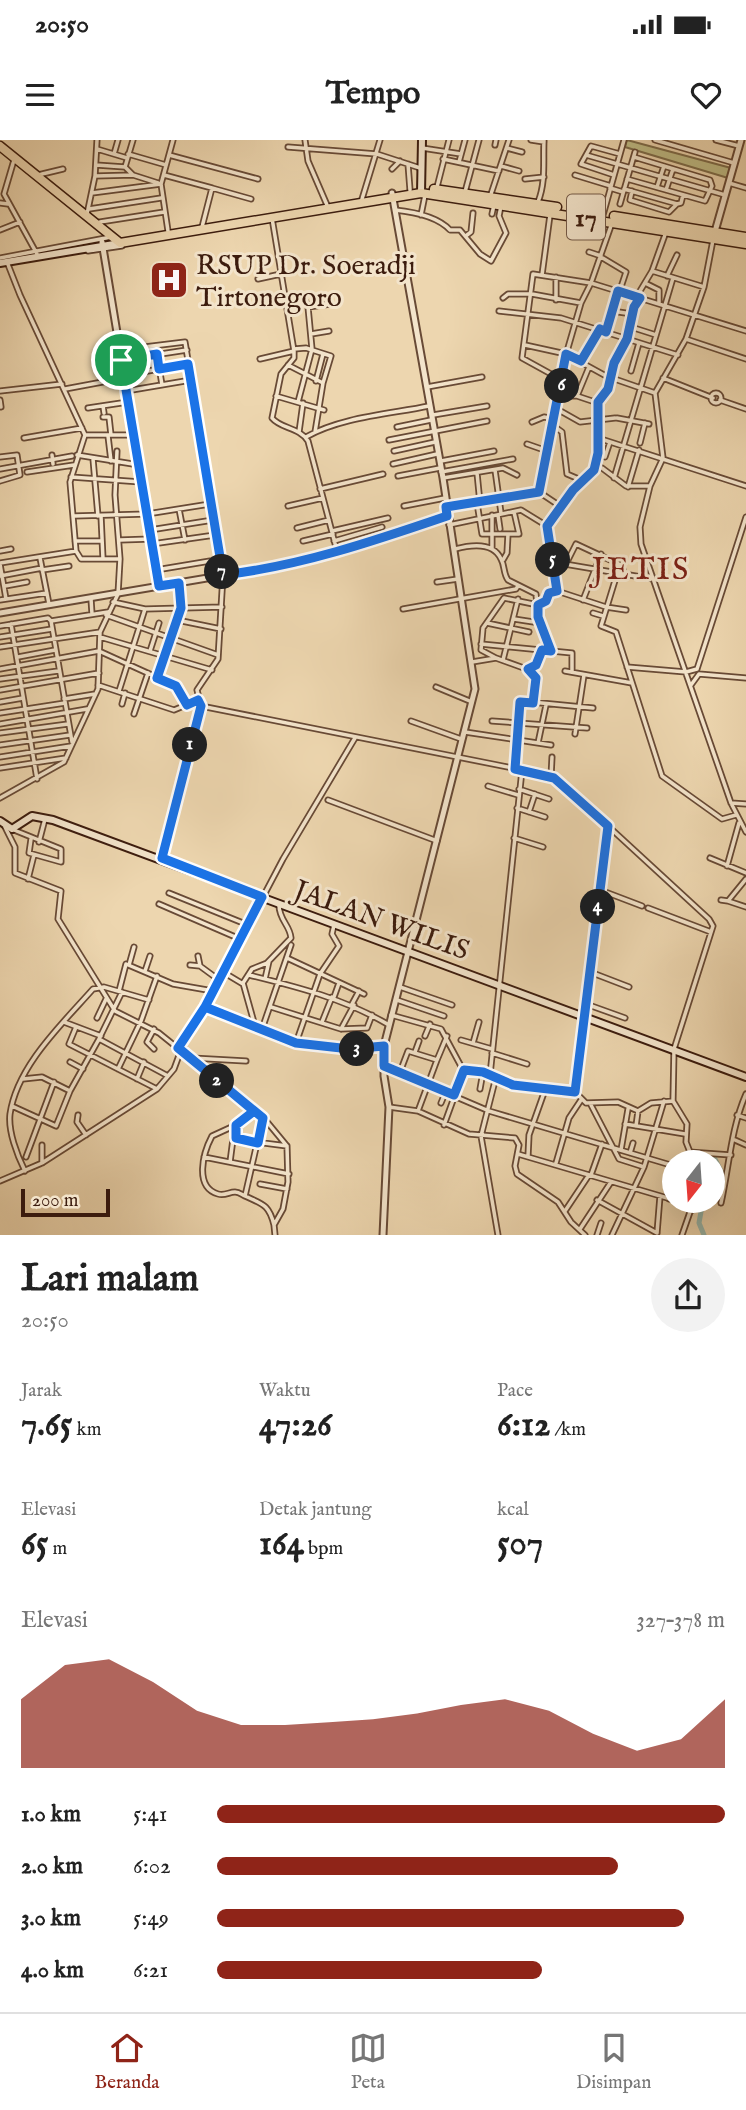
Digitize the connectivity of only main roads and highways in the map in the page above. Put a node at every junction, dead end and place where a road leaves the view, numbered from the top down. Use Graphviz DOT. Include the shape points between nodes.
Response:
graph roads {
  1 [pos="422,140"];
  2 [pos="0,146"];
  3 [pos="422,191"];
  4 [pos="393,195"];
  5 [pos="495,201"];
  6 [pos="76,206"];
  7 [pos="537,206"];
  8 [pos="563,210"];
  9 [pos="272,217"];
  10 [pos="102,226"];
  11 [pos="202,228"];
  12 [pos="714,235"];
  13 [pos="746,237"];
  14 [pos="118,239"];
  15 [pos="746,244"];
  16 [pos="2,261"];
  17 [pos="0,821"];
  18 [pos="746,1077"];
  1 -- 3 [label="main road"];
  2 -- 6 [label="highway"];
  3 -- 4 [label="highway, 17"];
  3 -- 4 [label="highway, 17"];
  3 -- 5 [label="highway, 17"];
  3 -- 5 [label="highway, 17" via="436,189"];
  4 -- 9 [label="highway, 17"];
  4 -- 9 [label="highway, 17"];
  5 -- 7 [label="highway, 17"];
  5 -- 7 [label="highway, 17"];
  6 -- 10 [label="highway"];
  6 -- 10 [label="highway"];
  7 -- 8 [label="highway, 17"];
  7 -- 8 [label="highway, 17"];
  8 -- 12 [label="highway, 17"];
  8 -- 12 [label="highway, 17" via="666,231"];
  9 -- 11 [label="highway, 17"];
  10 -- 14 [label="highway"];
  11 -- 14 [label="highway, 17"];
  11 -- 14 [label="highway, 17" via="143,240"];
  12 -- 13 [label="highway, 17"];
  12 -- 15 [label="highway, 17"];
  14 -- 16 [label="main road" via="103,246"];
  17 -- 18 [label="main road, JALAN WILIS" via="15,829 32,816 46,817"];
}
